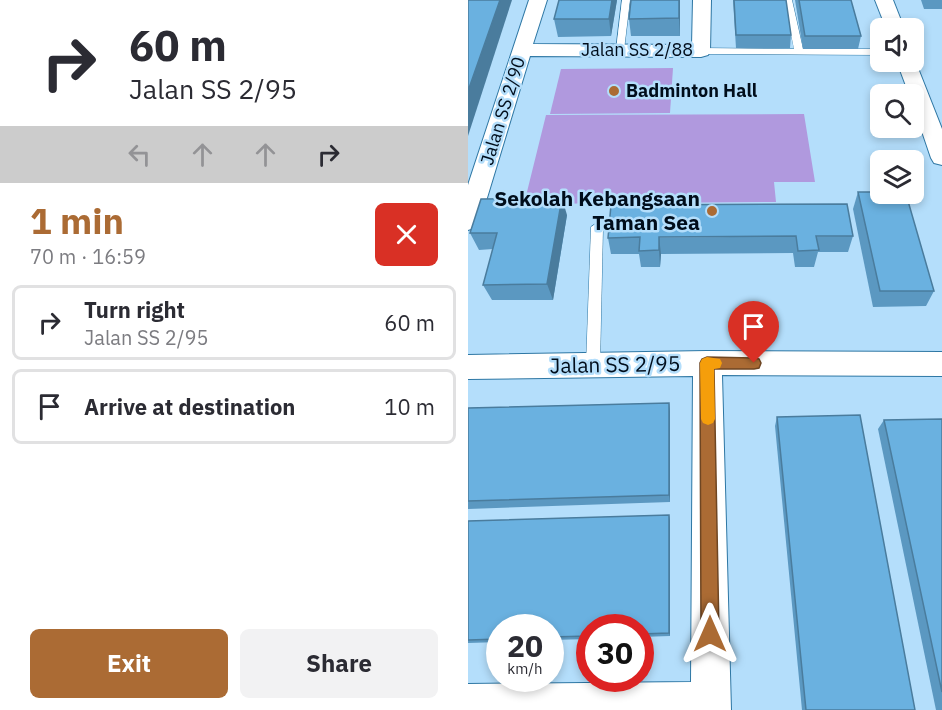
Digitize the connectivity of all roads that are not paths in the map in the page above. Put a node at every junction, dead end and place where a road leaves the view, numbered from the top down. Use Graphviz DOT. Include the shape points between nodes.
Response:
graph roads {
  1 [pos="538,0"];
  2 [pos="626,0"];
  3 [pos="702,0"];
  4 [pos="788,0"];
  5 [pos="884,0"];
  6 [pos="891,18"];
  7 [pos="522,50"];
  8 [pos="620,50"];
  9 [pos="702,51"];
  10 [pos="799,51"];
  11 [pos="870,52"];
  12 [pos="911,72"];
  13 [pos="942,158"];
  14 [pos="476,175"];
  15 [pos="468,221"];
  16 [pos="597,227"];
  17 [pos="707,363"];
  18 [pos="942,364"];
  19 [pos="593,365"];
  20 [pos="468,367"];
  21 [pos="468,704"];
  22 [pos="711,706"];
  1 -- 7 [label="street, Jalan SS 2/90"];
  2 -- 8 [label="lane"];
  3 -- 9 [label="street, Jalan SS 2/88"];
  4 -- 10 [label="lane"];
  5 -- 6 [label="street"];
  7 -- 8 [label="street, Jalan SS 2/88"];
  7 -- 14 [label="street, Jalan SS 2/90"];
  8 -- 9 [label="street, Jalan SS 2/88"];
  9 -- 10 [label="lane"];
  10 -- 11 [label="lane"];
  12 -- 13 [label="street"];
  14 -- 15 [label="street, Jalan SS 2/90"];
  16 -- 19 [label="lane"];
  17 -- 18 [label="street, Jalan SS 2/95"];
  17 -- 19 [label="street, Jalan SS 2/95"];
  17 -- 22 [label="street"];
  19 -- 20 [label="street, Jalan SS 2/95"];
  21 -- 22 [label="street"];
}
